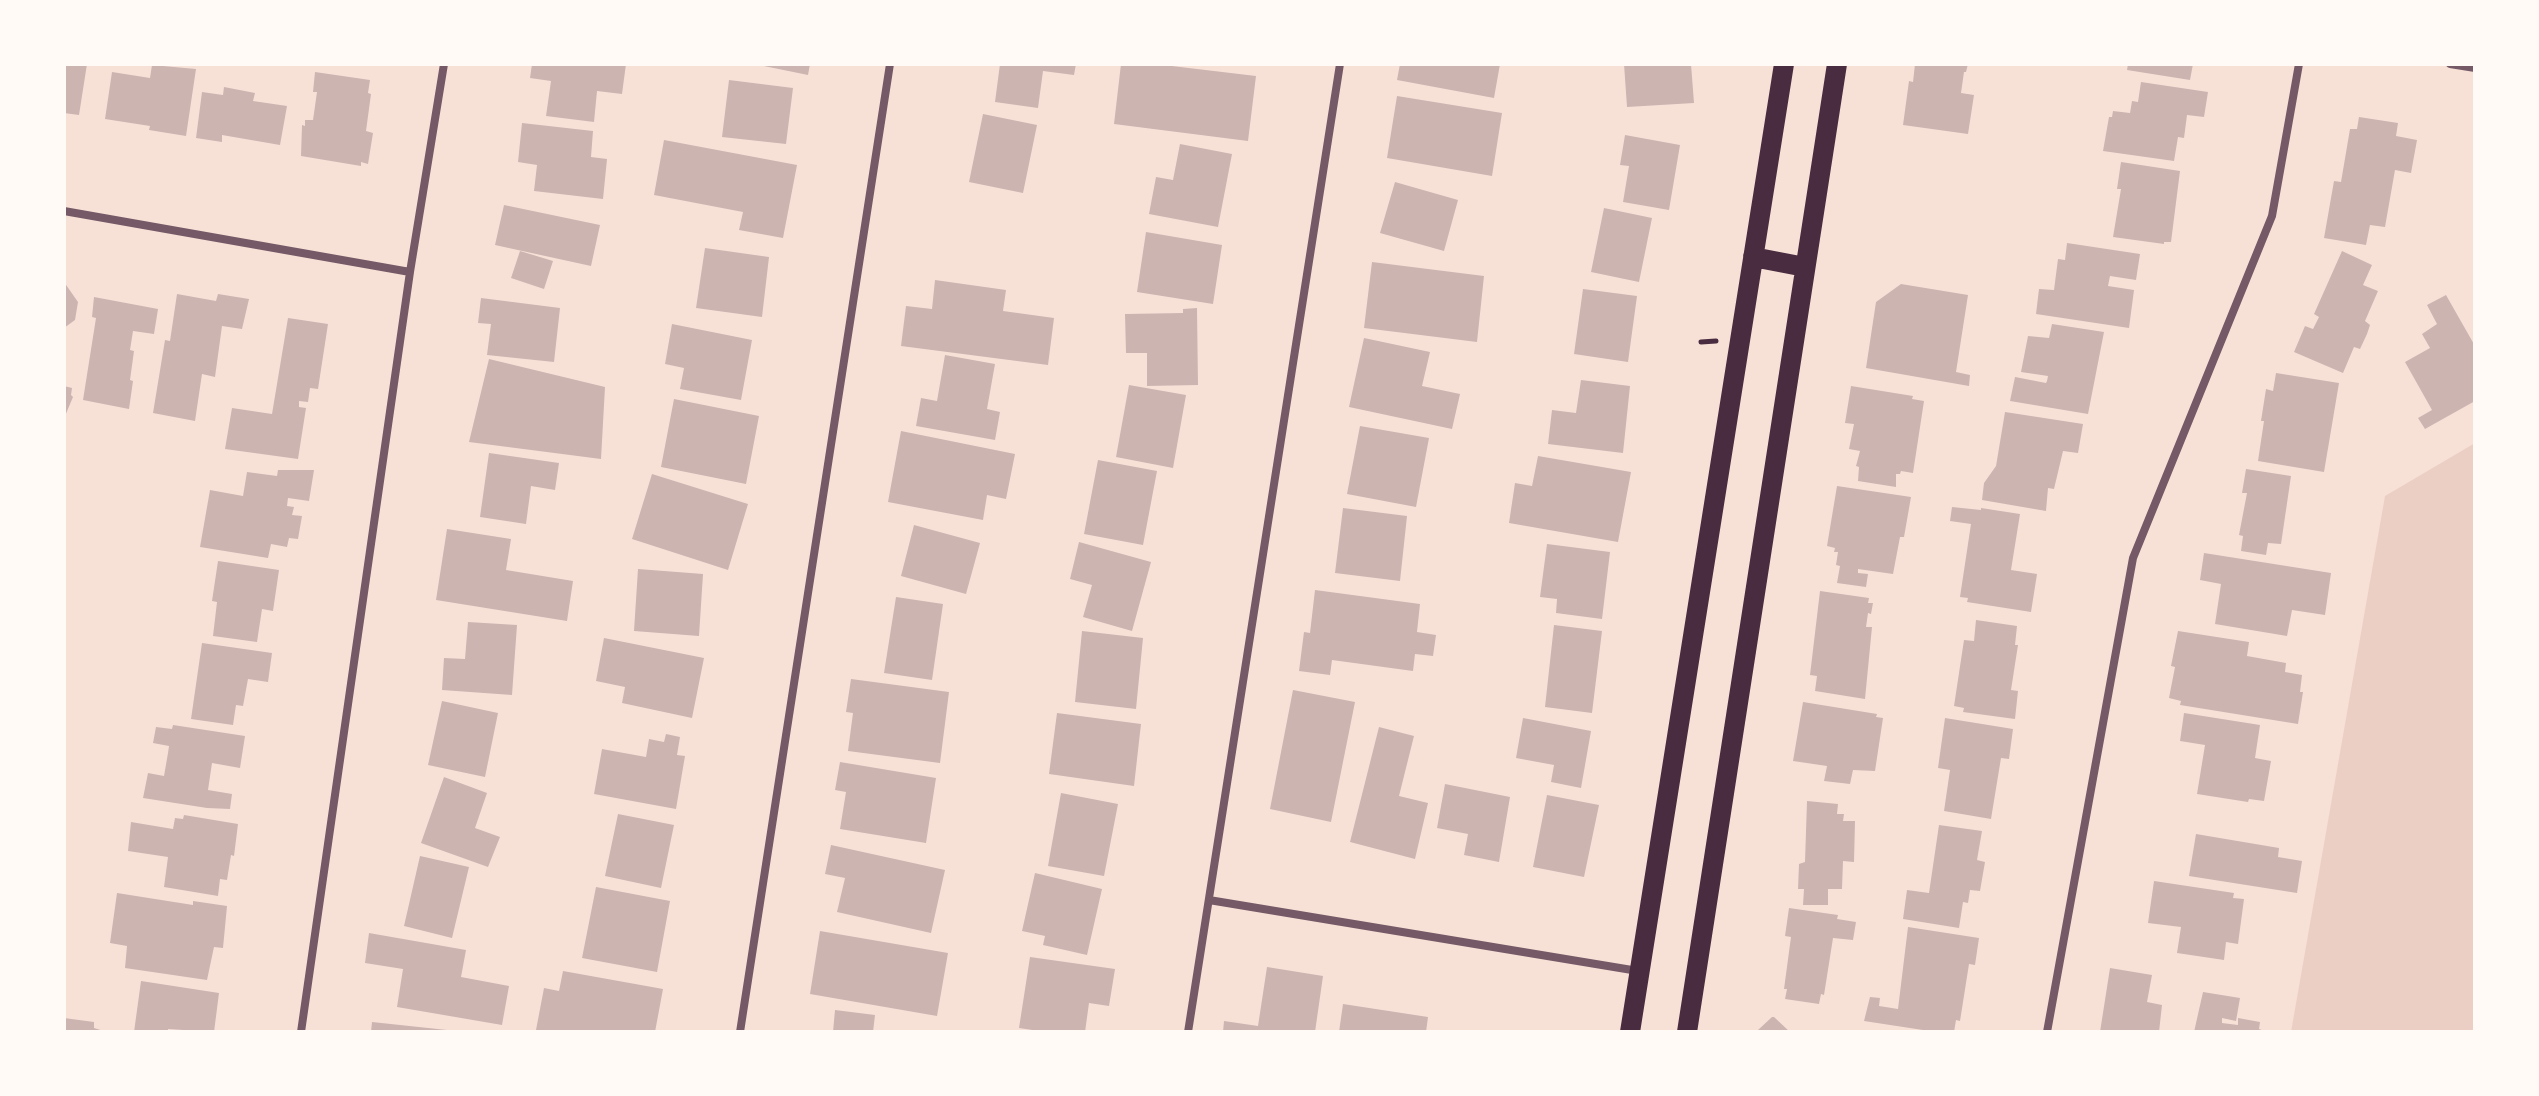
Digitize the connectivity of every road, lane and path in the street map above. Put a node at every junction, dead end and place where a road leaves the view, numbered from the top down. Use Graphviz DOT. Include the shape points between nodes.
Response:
graph roads {
  1 [pos="444,64"];
  2 [pos="890,64"];
  3 [pos="1340,64"];
  4 [pos="1784,64"];
  5 [pos="1837,64"];
  6 [pos="2299,64"];
  7 [pos="2450,64"];
  8 [pos="2475,68"];
  9 [pos="64,211"];
  10 [pos="1753,257"];
  11 [pos="1805,267"];
  12 [pos="410,272"];
  13 [pos="1209,900"];
  14 [pos="1641,972"];
  15 [pos="301,1032"];
  16 [pos="740,1032"];
  17 [pos="1188,1032"];
  18 [pos="1630,1032"];
  19 [pos="1687,1032"];
  20 [pos="2047,1032"];
  1 -- 12 [label="street"];
  2 -- 16 [label="street"];
  3 -- 13 [label="street"];
  4 -- 10 [label="main road"];
  5 -- 11 [label="main road"];
  6 -- 20 [label="street" via="2272,216 2133,558"];
  7 -- 8 [label="street"];
  9 -- 12 [label="street"];
  10 -- 11 [label="main road"];
  10 -- 14 [label="main road"];
  11 -- 19 [label="main road"];
  12 -- 15 [label="street"];
  13 -- 14 [label="street"];
  13 -- 17 [label="street"];
  14 -- 18 [label="main road"];
}
